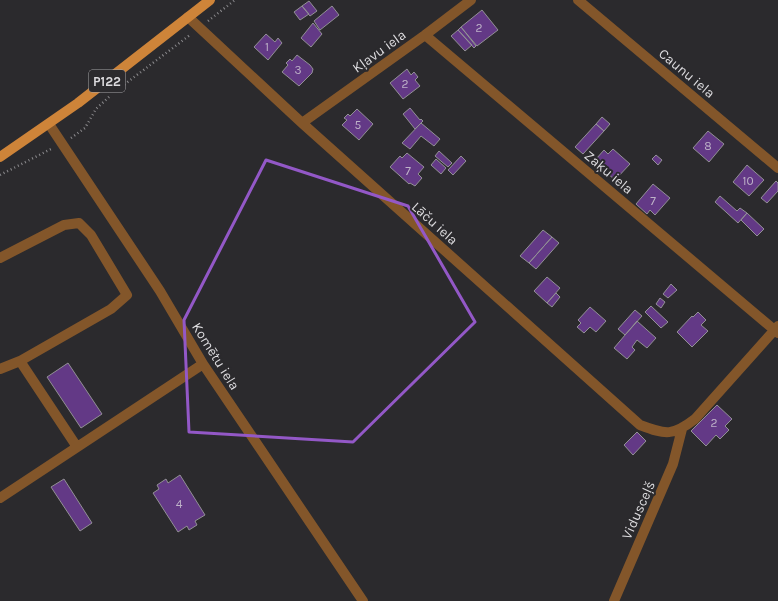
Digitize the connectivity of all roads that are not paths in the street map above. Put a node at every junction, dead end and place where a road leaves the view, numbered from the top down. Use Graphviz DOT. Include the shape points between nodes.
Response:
graph roads {
  1 [pos="210,0"];
  2 [pos="471,0"];
  3 [pos="578,0"];
  4 [pos="188,17"];
  5 [pos="425,35"];
  6 [pos="302,123"];
  7 [pos="49,124"];
  8 [pos="0,157"];
  9 [pos="778,168"];
  10 [pos="0,258"];
  11 [pos="777,330"];
  12 [pos="20,361"];
  13 [pos="204,364"];
  14 [pos="0,369"];
  15 [pos="678,430"];
  16 [pos="77,447"];
  17 [pos="0,498"];
  18 [pos="363,601"];
  19 [pos="614,601"];
  1 -- 4 [label="main road, P122"];
  2 -- 5 [label="street, Kļavu iela"];
  3 -- 9 [label="street, Caunu iela"];
  4 -- 6 [label="street, Lāču iela"];
  4 -- 7 [label="main road, P122"];
  5 -- 6 [label="street, Kļavu iela"];
  5 -- 11 [label="street, Zaķu iela"];
  6 -- 15 [label="street, Lāču iela" via="640,425 657,432"];
  7 -- 8 [label="main road, P122"];
  7 -- 13 [label="street, Komētu iela" via="160,291"];
  10 -- 12 [label="street" via="64,225 79,223 91,235 127,294 111,310"];
  11 -- 15 [label="street" via="695,419"];
  12 -- 14 [label="street"];
  12 -- 16 [label="street"];
  13 -- 16 [label="street"];
  13 -- 18 [label="street, Komētu iela"];
  15 -- 19 [label="street, Vidusceļš" via="673,464"];
  16 -- 17 [label="street"];
}
